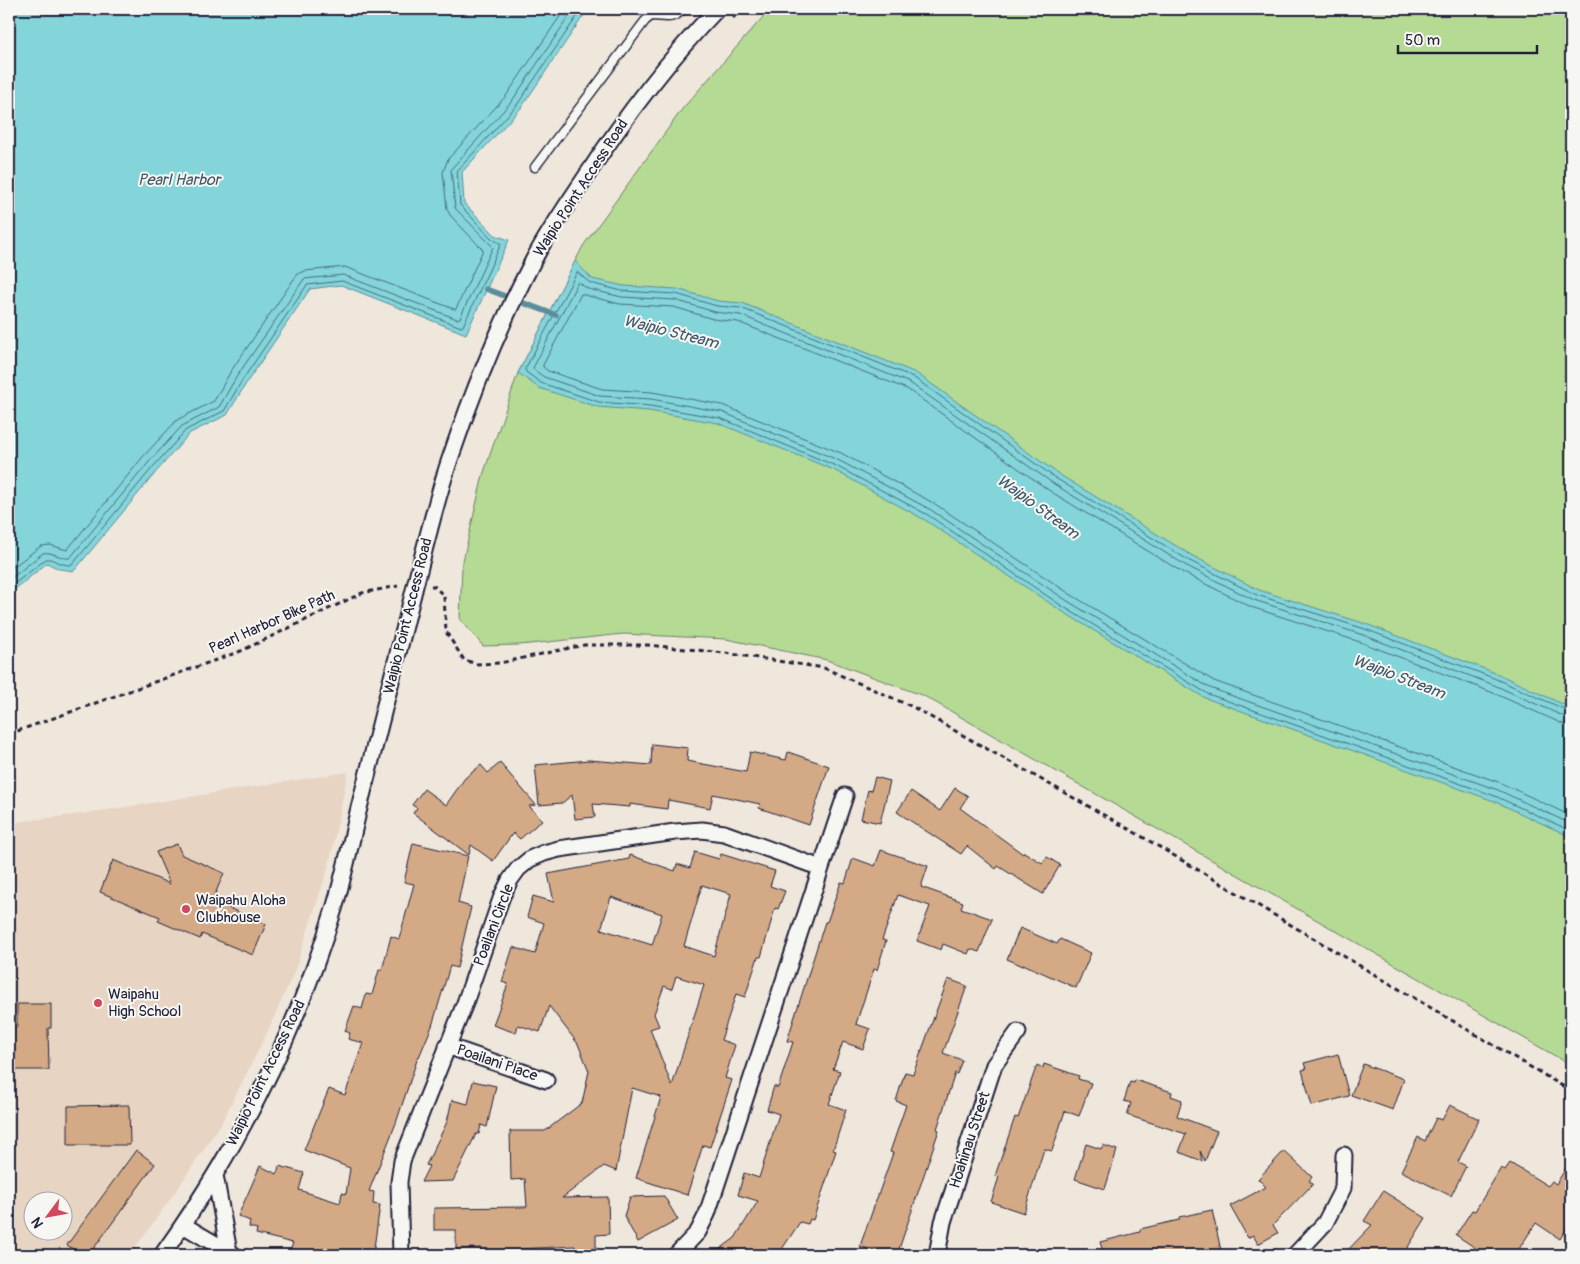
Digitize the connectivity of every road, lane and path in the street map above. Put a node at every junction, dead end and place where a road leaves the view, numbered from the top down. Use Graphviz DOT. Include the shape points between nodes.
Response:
graph roads {
  1 [pos="683,9"];
  2 [pos="717,9"];
  3 [pos="741,9"];
  4 [pos="730,20"];
  5 [pos="535,167"];
  6 [pos="436,577"];
  7 [pos="416,583"];
  8 [pos="434,586"];
  9 [pos="9,734"];
  10 [pos="845,796"];
  11 [pos="821,868"];
  12 [pos="1018,1032"];
  13 [pos="447,1046"];
  14 [pos="546,1080"];
  15 [pos="1571,1091"];
  16 [pos="1344,1155"];
  17 [pos="216,1175"];
  18 [pos="183,1225"];
  19 [pos="226,1254"];
  20 [pos="162,1255"];
  21 [pos="402,1255"];
  22 [pos="676,1255"];
  23 [pos="937,1255"];
  24 [pos="1295,1255"];
  1 -- 5 [label="lane" via="678,15 668,18 651,16 645,21"];
  2 -- 7 [label="street, Waipio Point Access Road" via="688,39 643,96 593,165 534,259 486,364 450,460"];
  3 -- 4 [label="path"];
  6 -- 8 [label="path"];
  7 -- 8 [label="path, Pearl Harbor Bike Path"];
  7 -- 9 [label="path, Pearl Harbor Bike Path" via="362,593 241,651"];
  7 -- 17 [label="street, Waipio Point Access Road" via="331,917 306,991 270,1074"];
  8 -- 15 [label="path" via="444,596 446,632 464,660 477,664 500,663 584,646 648,645 824,668 913,707 1141,836"];
  10 -- 11 [label="street"];
  11 -- 13 [label="street, Poailani Circle" via="724,833 702,830 559,849 530,859 518,869 502,896"];
  11 -- 22 [label="street" via="707,1214 698,1232"];
  12 -- 23 [label="street, Hoahinau Street" via="994,1064 943,1222"];
  13 -- 14 [label="street, Poailani Place"];
  13 -- 21 [label="street, Poailani Circle" via="402,1161 399,1182"];
  16 -- 24 [label="street" via="1344,1188 1325,1223"];
  17 -- 18 [label="street, Waipio Point Access Road"];
  17 -- 19 [label="street"];
  18 -- 19 [label="street"];
  18 -- 20 [label="street, Waipio Point Access Road"];
}
